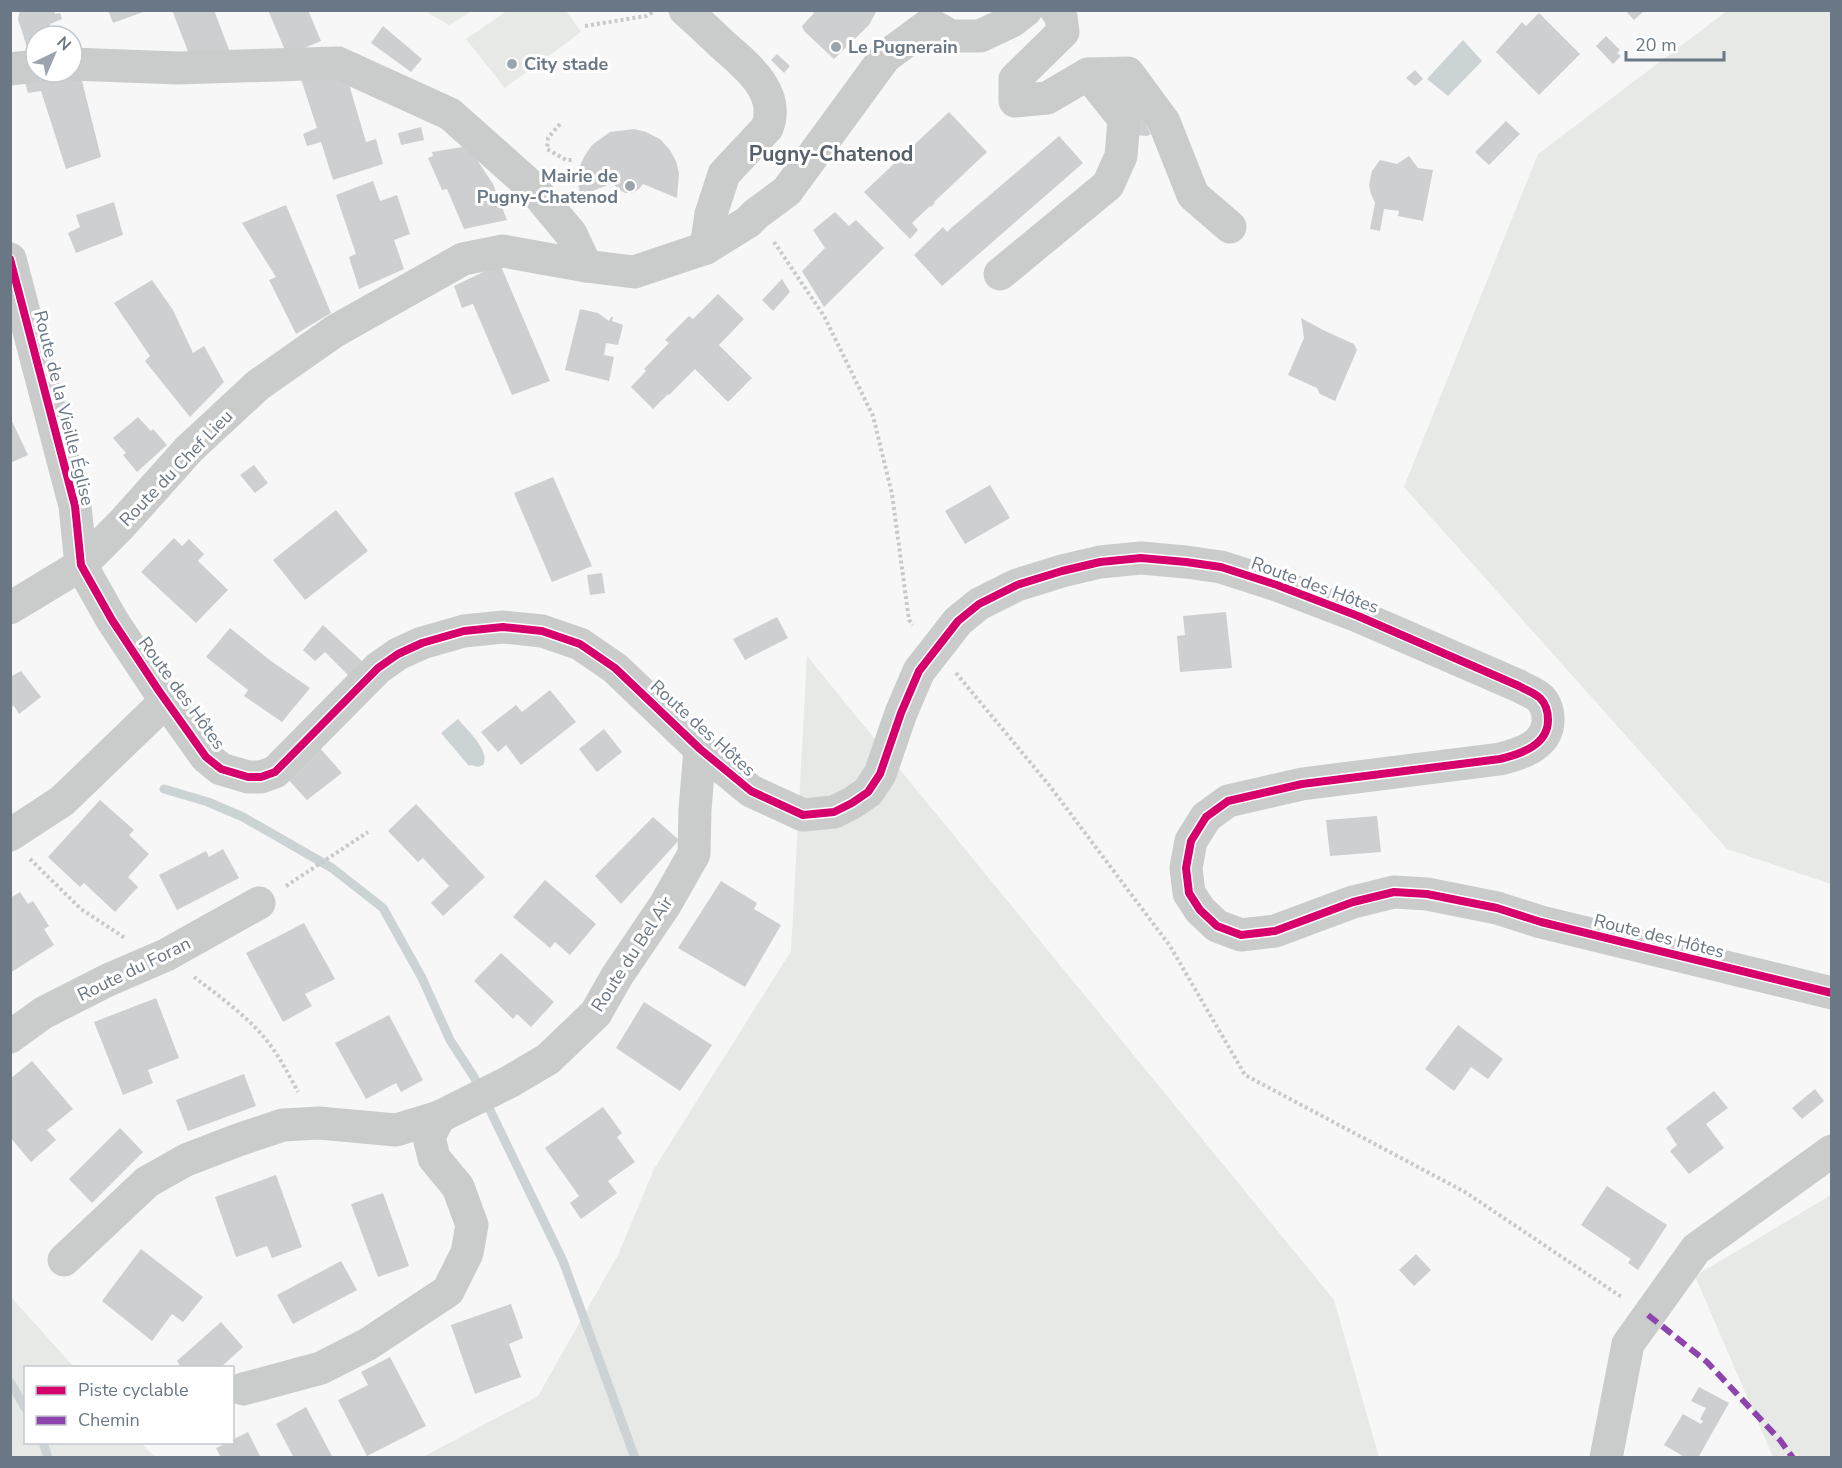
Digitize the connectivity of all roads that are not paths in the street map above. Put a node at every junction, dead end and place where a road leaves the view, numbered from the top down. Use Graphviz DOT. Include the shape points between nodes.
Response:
graph roads {
  1 [pos="686,10"];
  2 [pos="1026,10"];
  3 [pos="1056,10"];
  4 [pos="927,17"];
  5 [pos="84,64"];
  6 [pos="1088,74"];
  7 [pos="1230,227"];
  8 [pos="706,248"];
  9 [pos="10,259"];
  10 [pos="586,266"];
  11 [pos="1000,274"];
  12 [pos="81,565"];
  13 [pos="10,608"];
  14 [pos="166,701"];
  15 [pos="700,749"];
  16 [pos="19,845"];
  17 [pos="271,896"];
  18 [pos="1832,993"];
  19 [pos="10,1037"];
  20 [pos="452,1111"];
  21 [pos="1832,1151"];
  22 [pos="64,1260"];
  23 [pos="243,1389"];
  24 [pos="1606,1458"];
  1 -- 8 [label="street" via="753,71 771,107 767,128 724,174 711,214"];
  2 -- 4 [label="street" via="980,36 951,36"];
  3 -- 6 [label="street" via="1063,32 1015,79 1015,100 1047,98"];
  4 -- 8 [label="street" via="885,57 787,191"];
  5 -- 10 [label="street" via="178,68 338,63 450,114 532,187 571,234"];
  6 -- 7 [label="street" via="1128,73 1164,122 1193,195"];
  6 -- 11 [label="street" via="1124,119 1121,156 1108,185"];
  8 -- 10 [label="street" via="634,272"];
  9 -- 12 [label="street, Route de la Vieille Église" via="75,506"];
  10 -- 12 [label="street, Route du Chef Lieu" via="503,251 463,259 335,331 258,385 189,449"];
  12 -- 13 [label="street, Route du Chef Lieu"];
  12 -- 14 [label="street, Route des Hôtes"];
  14 -- 15 [label="street, Route des Hôtes" via="206,757 221,769 261,777 275,772 378,668 398,654 464,631 503,627 542,630 580,644 615,668"];
  14 -- 16 [label="street"];
  15 -- 18 [label="street, Route des Hôtes" via="751,791 803,815 834,812 868,792 880,774 919,671 958,621 979,604 1017,585 1100,562 1142,558 1221,567 1358,616 1519,686 1540,699 1548,711 1548,729 1537,744 1521,754 1500,759 1302,784 1228,801 1206,817 1191,841 1186,868 1189,893 1217,926 1241,935 1275,931 1353,902 1394,892 1427,894"];
  15 -- 20 [label="street, Route du Bel Air" via="694,854 596,1013 548,1059"];
  17 -- 19 [label="street, Route du Foran" via="166,955 43,1013"];
  20 -- 22 [label="street, Route du Bel Air" via="396,1130 318,1123 283,1125 238,1140 186,1160 147,1182"];
  20 -- 23 [label="street" via="429,1137 434,1158 458,1187 472,1224 467,1253 448,1291 368,1344 321,1368"];
  21 -- 24 [label="street" via="1696,1249 1628,1344"];
}
